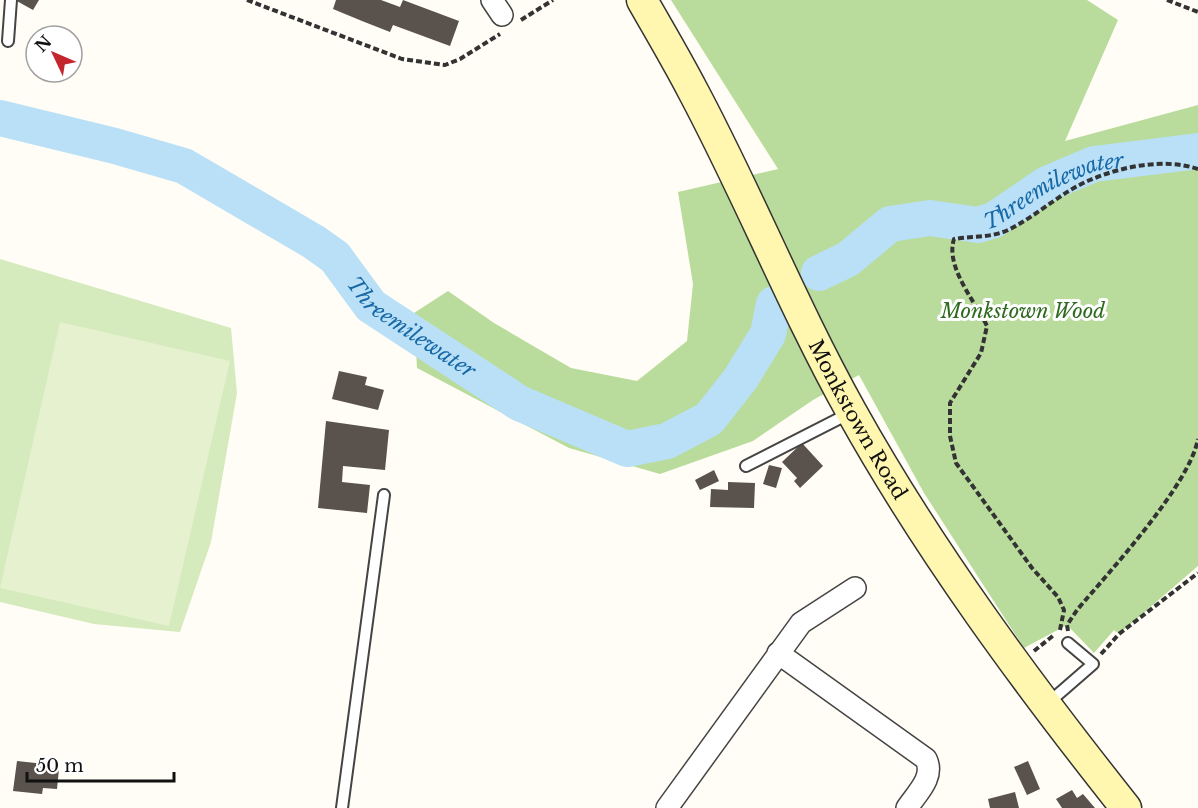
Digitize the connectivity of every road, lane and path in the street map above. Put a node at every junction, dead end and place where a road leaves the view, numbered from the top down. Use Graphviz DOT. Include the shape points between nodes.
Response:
graph roads {
  1 [pos="11,0"];
  2 [pos="247,0"];
  3 [pos="553,0"];
  4 [pos="642,0"];
  5 [pos="1167,0"];
  6 [pos="1198,12"];
  7 [pos="506,16"];
  8 [pos="8,40"];
  9 [pos="1198,169"];
  10 [pos="852,412"];
  11 [pos="1198,439"];
  12 [pos="746,466"];
  13 [pos="384,495"];
  14 [pos="1198,573"];
  15 [pos="855,588"];
  16 [pos="1060,631"];
  17 [pos="1068,643"];
  18 [pos="778,653"];
  19 [pos="1017,663"];
  20 [pos="1093,664"];
  21 [pos="1046,704"];
  22 [pos="342,808"];
  23 [pos="668,808"];
  24 [pos="907,808"];
  25 [pos="1126,808"];
  1 -- 8 [label="lane"];
  2 -- 7 [label="path" via="402,59 445,65 460,59"];
  3 -- 7 [label="path"];
  4 -- 10 [label="street, Monkstown Road" via="694,93 811,338"];
  5 -- 6 [label="path"];
  9 -- 16 [label="path" via="1158,163 1089,180 1007,231 954,240 951,250 961,279 987,326 981,353 950,403 950,436 956,463 1032,568 1058,597 1064,610"];
  10 -- 12 [label="lane"];
  10 -- 19 [label="street, Monkstown Road" via="931,543"];
  11 -- 17 [label="path" via="1196,450 1162,505 1067,625"];
  13 -- 22 [label="lane"];
  14 -- 20 [label="path" via="1119,634"];
  15 -- 18 [label="street" via="801,623"];
  16 -- 17 [label="path"];
  16 -- 19 [label="path"];
  17 -- 20 [label="lane"];
  18 -- 23 [label="street"];
  18 -- 24 [label="street" via="926,759 930,767 928,777"];
  19 -- 21 [label="street, Monkstown Road"];
  20 -- 21 [label="lane"];
  21 -- 25 [label="street, Monkstown Road"];
}
